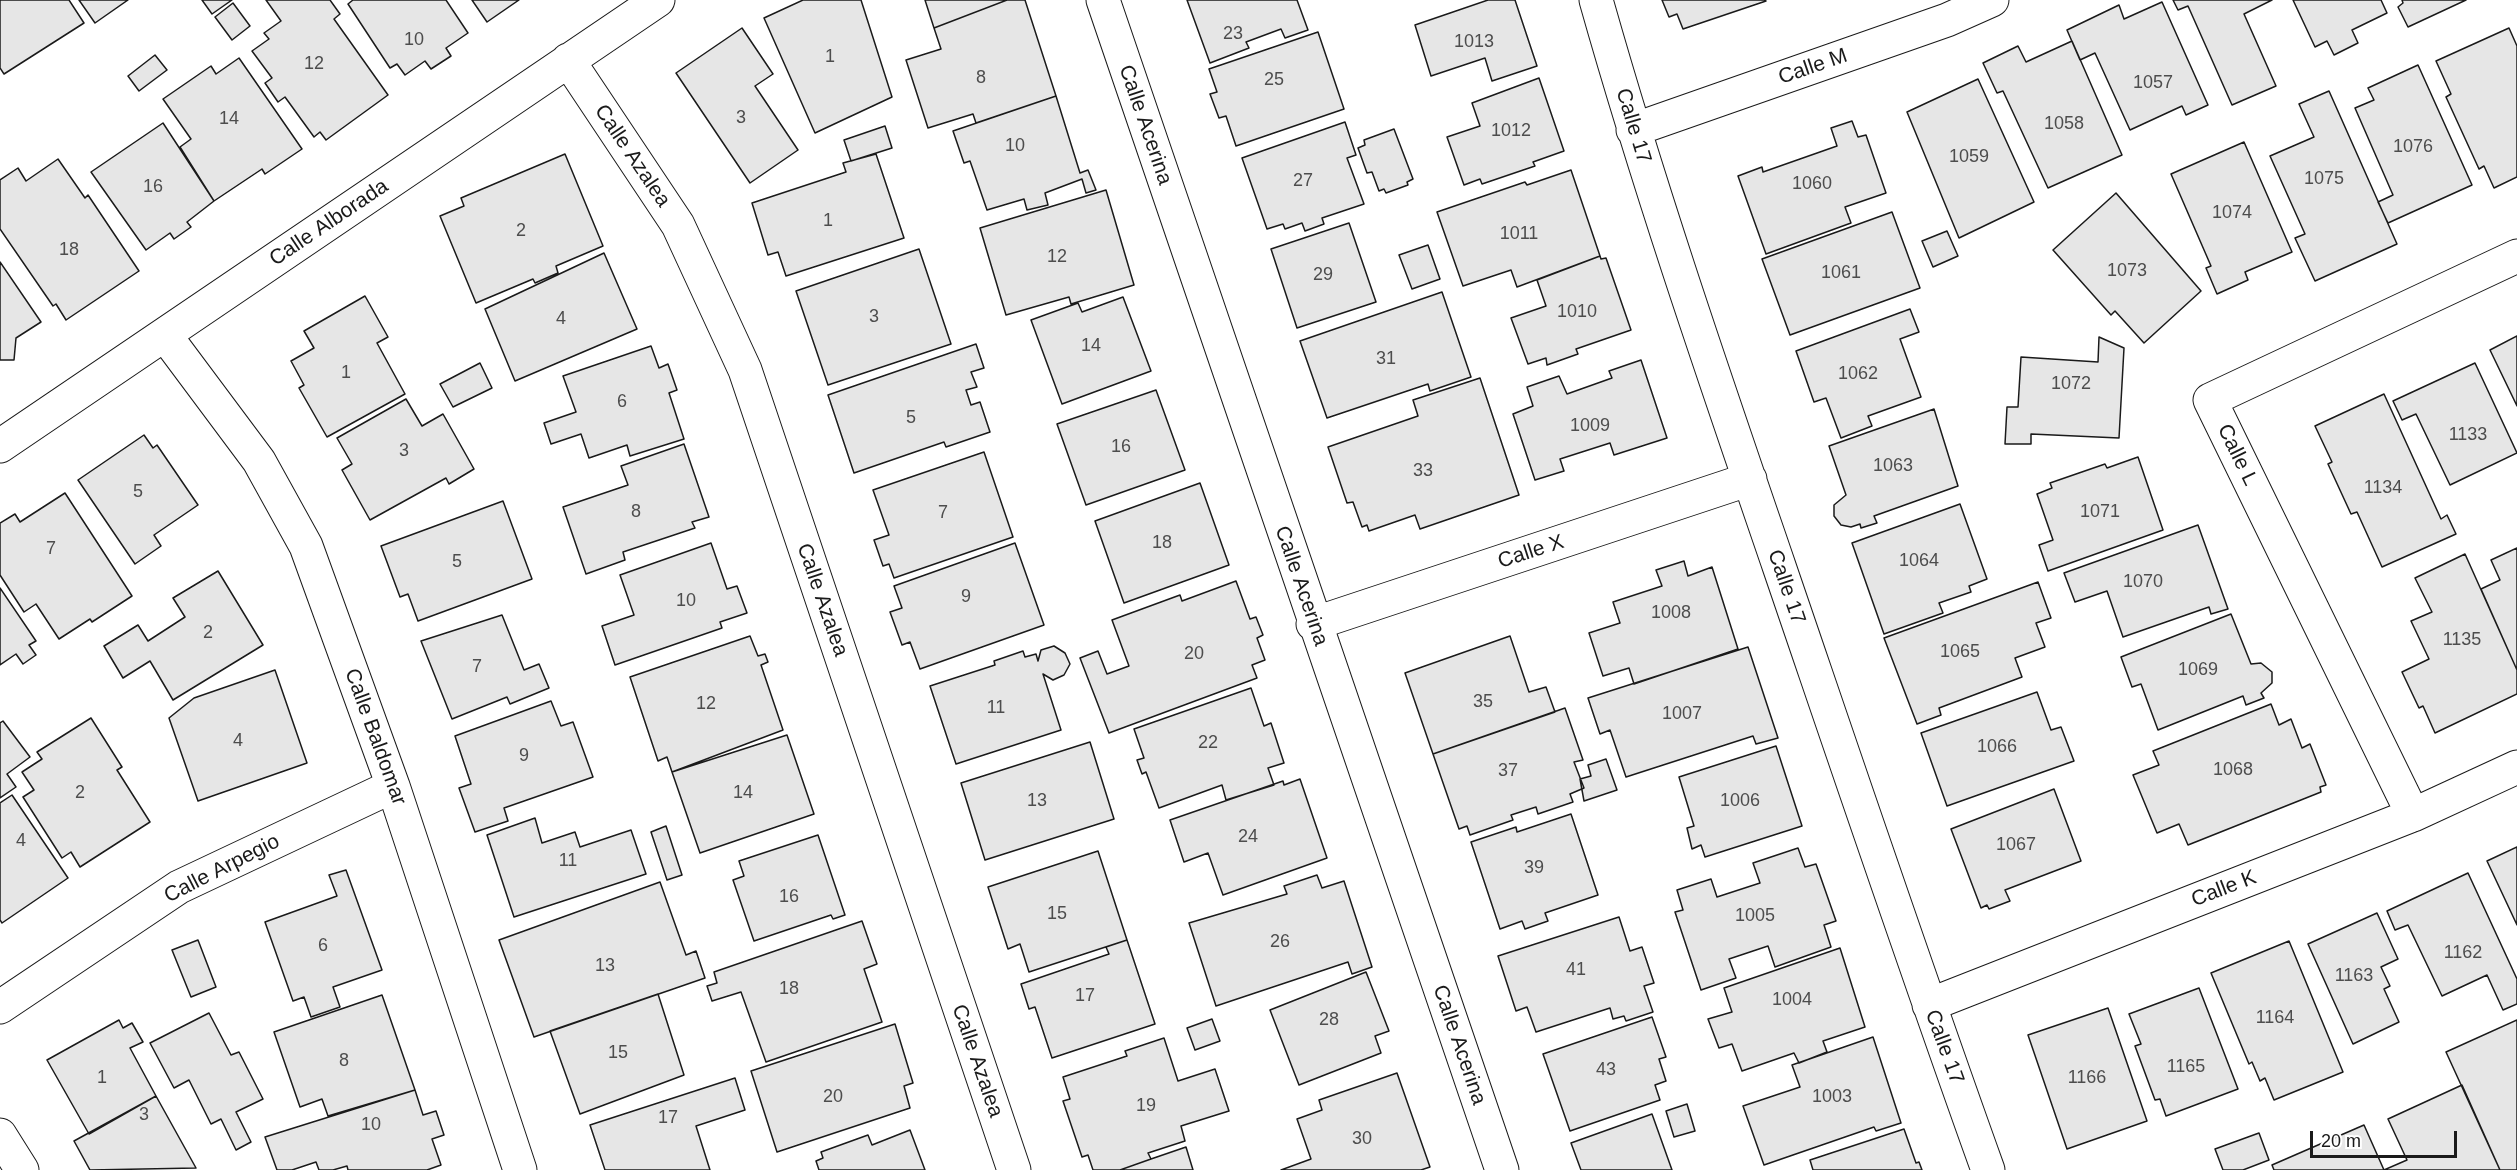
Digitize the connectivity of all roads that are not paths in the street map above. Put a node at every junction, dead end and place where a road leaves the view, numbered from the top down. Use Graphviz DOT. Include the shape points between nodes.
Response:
graph roads {
  1 [pos="658,0"];
  2 [pos="1103,0"];
  3 [pos="1596,0"];
  4 [pos="1992,0"];
  5 [pos="568,60"];
  6 [pos="1633,130"];
  7 [pos="2517,256"];
  8 [pos="165,334"];
  9 [pos="0,446"];
  10 [pos="1749,479"];
  11 [pos="1313,624"];
  12 [pos="2517,767"];
  13 [pos="393,786"];
  14 [pos="2414,815"];
  15 [pos="1929,1005"];
  16 [pos="0,1007"];
  17 [pos="0,1135"];
  18 [pos="22,1170"];
  19 [pos="520,1170"];
  20 [pos="1014,1170"];
  21 [pos="1502,1170"];
  22 [pos="1988,1170"];
  1 -- 5 [label="street, Calle Alborada"];
  2 -- 11 [label="street, Calle Acerina"];
  3 -- 6 [label="street, Calle 17"];
  4 -- 6 [label="street, Calle M" via="1947,20"];
  5 -- 8 [label="street, Calle Alborada"];
  5 -- 20 [label="street, Calle Azalea" via="678,225 745,370"];
  6 -- 10 [label="street, Calle 17"];
  7 -- 14 [label="street, Calle L" via="2210,400"];
  8 -- 9 [label="street, Calle Alborada"];
  8 -- 13 [label="street, Calle Baldomar" via="259,461 306,546"];
  10 -- 11 [label="street, Calle X"];
  10 -- 15 [label="street, Calle 17"];
  11 -- 21 [label="street, Calle Acerina"];
  12 -- 14 [label="street, Calle K"];
  13 -- 16 [label="street, Calle Arpegio" via="179,887"];
  13 -- 19 [label="street, Calle Baldomar"];
  14 -- 15 [label="street, Calle K"];
  15 -- 22 [label="street, Calle 17"];
  17 -- 18 [label="street"];
}
